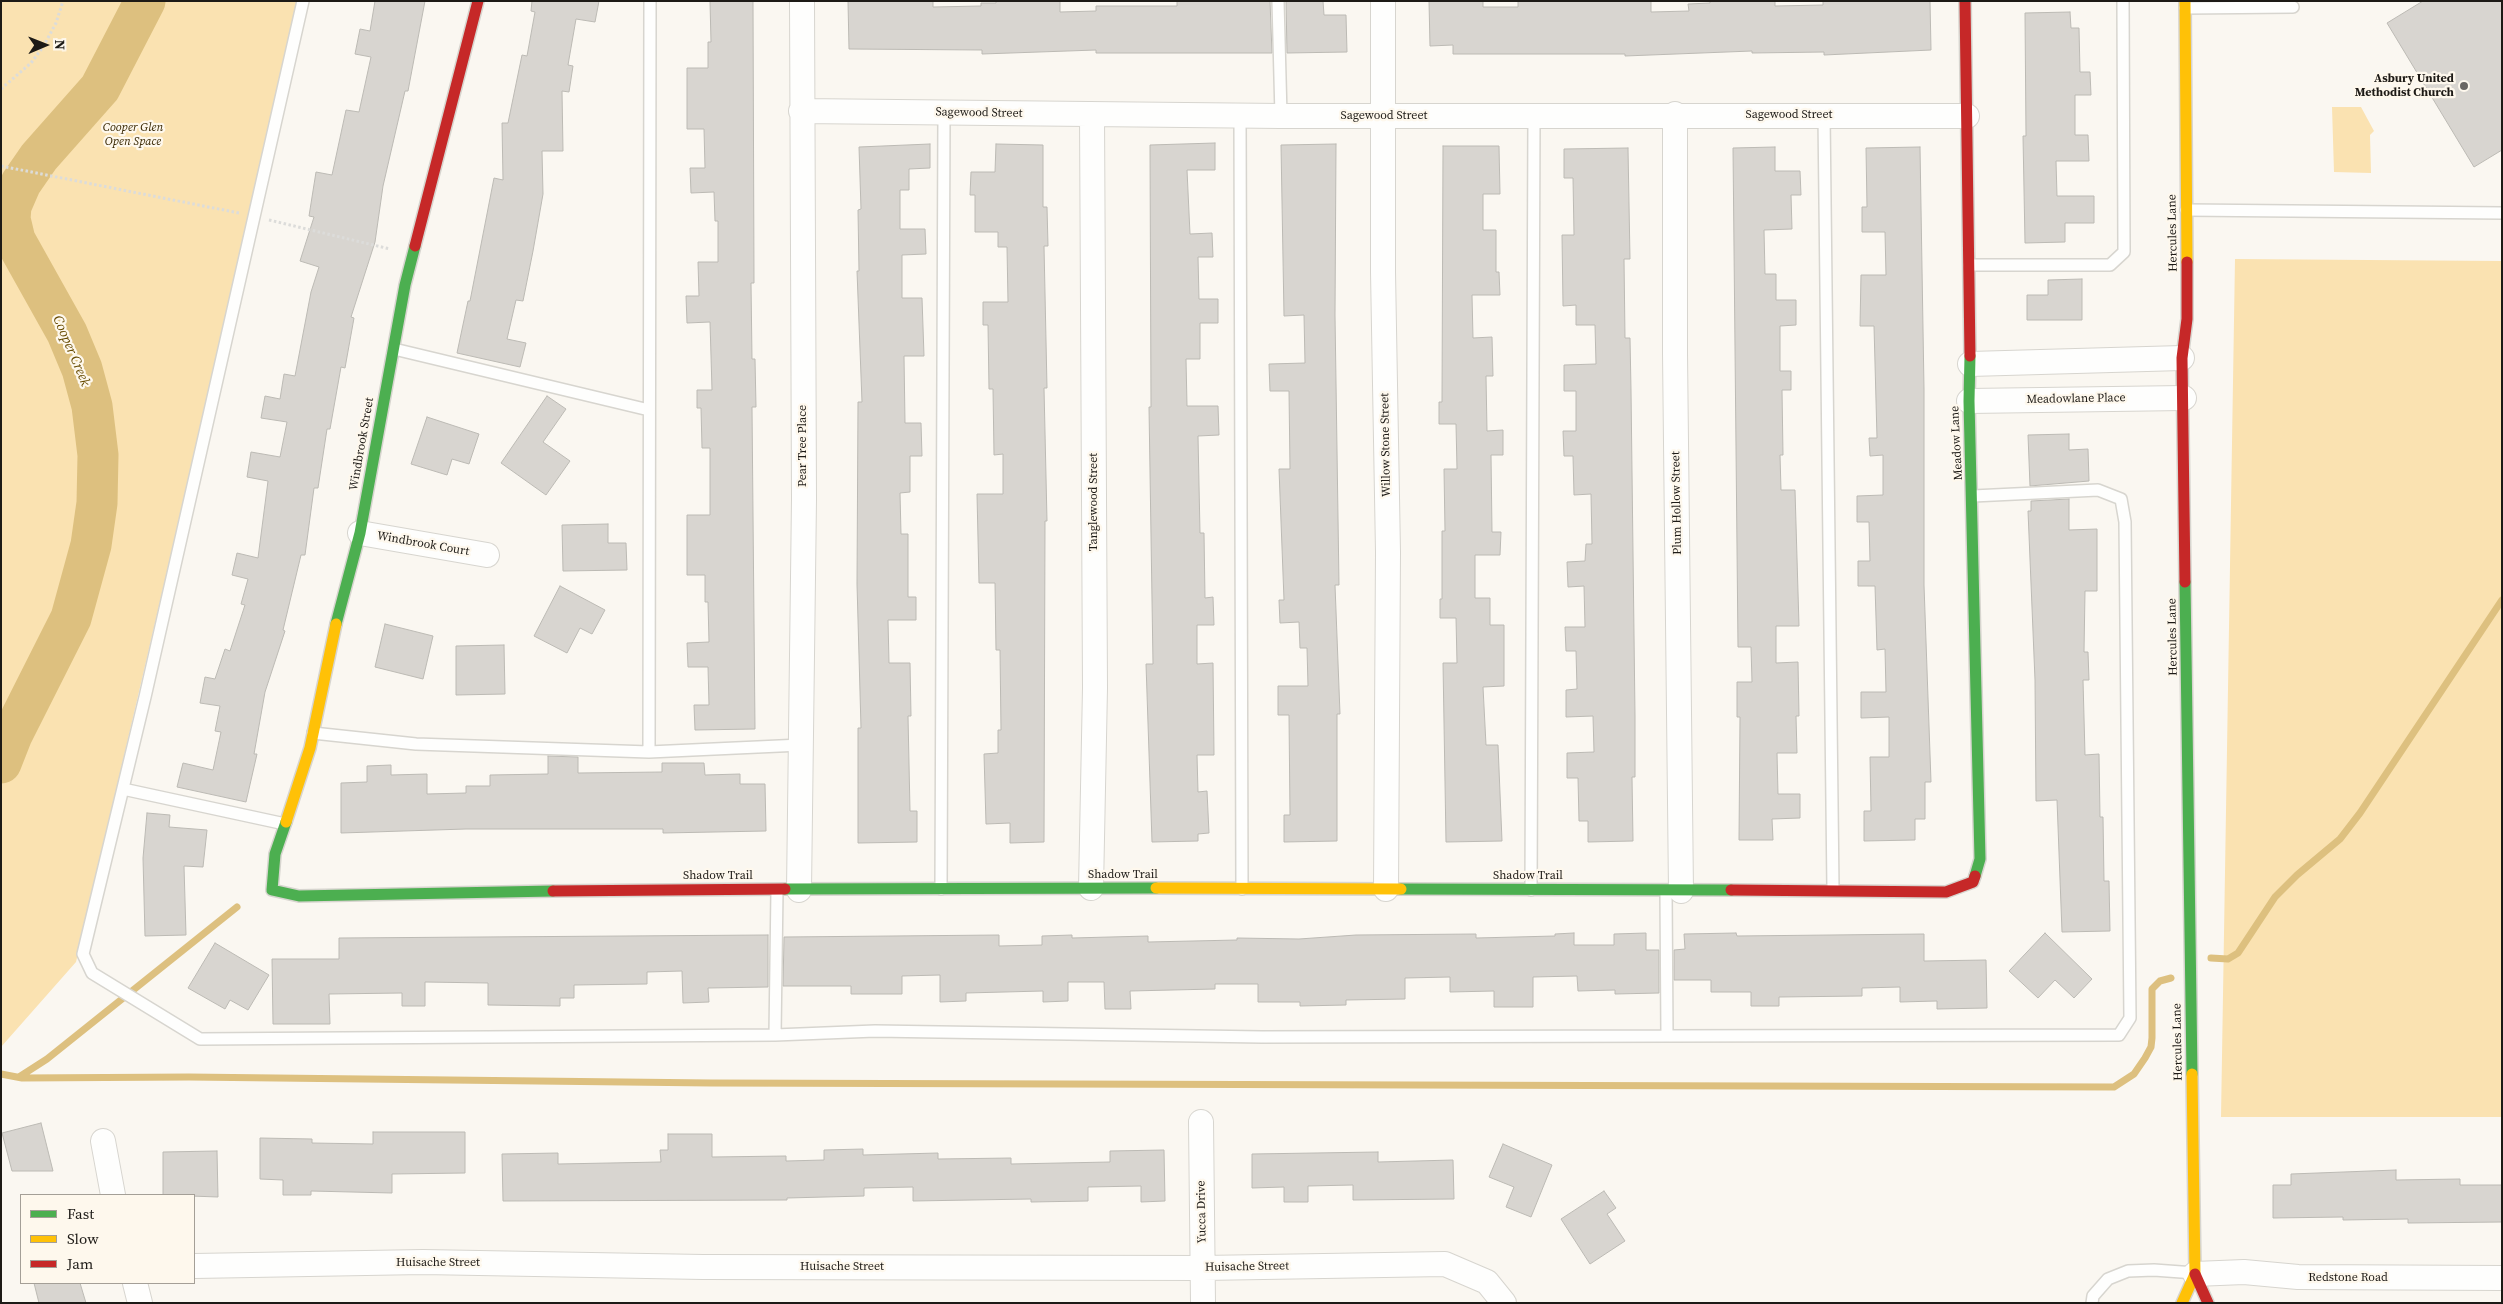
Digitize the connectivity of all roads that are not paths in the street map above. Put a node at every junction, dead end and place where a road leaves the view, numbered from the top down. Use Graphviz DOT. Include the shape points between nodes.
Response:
graph roads {
  1 [pos="303,1"];
  2 [pos="478,1"];
  3 [pos="650,1"];
  4 [pos="802,1"];
  5 [pos="1278,1"];
  6 [pos="1383,1"];
  7 [pos="1965,1"];
  8 [pos="2123,1"];
  9 [pos="2185,4"];
  10 [pos="2293,7"];
  11 [pos="801,111"];
  12 [pos="944,113"];
  13 [pos="1675,114"];
  14 [pos="1092,115"];
  15 [pos="1534,115"];
  16 [pos="1824,115"];
  17 [pos="1240,116"];
  18 [pos="1281,116"];
  19 [pos="1383,116"];
  20 [pos="1967,116"];
  21 [pos="2186,210"];
  22 [pos="2502,213"];
  23 [pos="1969,265"];
  24 [pos="394,349"];
  25 [pos="2182,358"];
  26 [pos="1970,364"];
  27 [pos="2184,398"];
  28 [pos="1969,401"];
  29 [pos="649,410"];
  30 [pos="1974,496"];
  31 [pos="360,533"];
  32 [pos="487,555"];
  33 [pos="313,733"];
  34 [pos="801,745"];
  35 [pos="649,752"];
  36 [pos="123,789"];
  37 [pos="285,824"];
  38 [pos="1973,882"];
  39 [pos="1090,888"];
  40 [pos="941,889"];
  41 [pos="1242,889"];
  42 [pos="1386,889"];
  43 [pos="272,890"];
  44 [pos="788,890"];
  45 [pos="1531,890"];
  46 [pos="1833,890"];
  47 [pos="1674,891"];
  48 [pos="775,1035"];
  49 [pos="1667,1036"];
  50 [pos="1201,1122"];
  51 [pos="103,1141"];
  52 [pos="112,1194"];
  53 [pos="195,1266"];
  54 [pos="1203,1268"];
  55 [pos="2195,1274"];
  56 [pos="2502,1278"];
  57 [pos="135,1284"];
  58 [pos="140,1303"];
  59 [pos="1203,1303"];
  60 [pos="1504,1303"];
  61 [pos="2092,1303"];
  62 [pos="2182,1303"];
  63 [pos="2208,1303"];
  1 -- 36 [label="lane"];
  2 -- 24 [label="street, Windbrook Street" via="405,285"];
  3 -- 29 [label="lane"];
  4 -- 11 [label="street, Pear Tree Place"];
  5 -- 18 [label="lane"];
  6 -- 19 [label="street, Willow Stone Street"];
  7 -- 20 [label="street, Meadow Lane"];
  8 -- 23 [label="lane" via="2124,252 2110,265"];
  9 -- 10 [label="lane"];
  9 -- 21 [label="street, Hercules Lane"];
  11 -- 12 [label="street, Sagewood Street"];
  11 -- 34 [label="street, Pear Tree Place" via="804,508"];
  12 -- 14 [label="street, Sagewood Street"];
  12 -- 40 [label="lane"];
  13 -- 15 [label="street, Sagewood Street"];
  13 -- 16 [label="street, Sagewood Street"];
  13 -- 47 [label="street, Plum Hollow Street"];
  14 -- 17 [label="street, Sagewood Street"];
  14 -- 39 [label="street, Tanglewood Street" via="1095,688"];
  15 -- 19 [label="street, Sagewood Street"];
  15 -- 45 [label="lane"];
  16 -- 20 [label="street, Sagewood Street"];
  16 -- 46 [label="lane"];
  17 -- 18 [label="street, Sagewood Street"];
  17 -- 41 [label="lane"];
  18 -- 19 [label="street, Sagewood Street"];
  19 -- 42 [label="street, Willow Stone Street" via="1388,552"];
  20 -- 23 [label="street, Meadow Lane"];
  21 -- 22 [label="lane"];
  21 -- 25 [label="street, Hercules Lane" via="2187,319"];
  23 -- 26 [label="street, Meadow Lane"];
  24 -- 29 [label="lane"];
  24 -- 31 [label="street, Windbrook Street"];
  25 -- 26 [label="street"];
  25 -- 27 [label="street, Hercules Lane"];
  26 -- 28 [label="street, Meadow Lane"];
  27 -- 28 [label="street, Meadowlane Place"];
  27 -- 55 [label="street, Hercules Lane"];
  28 -- 30 [label="street, Meadow Lane"];
  29 -- 35 [label="lane"];
  30 -- 38 [label="street, Meadow Lane" via="1980,859"];
  30 -- 49 [label="lane" via="2098,490 2121,499 2125,522 2130,1018 2119,1035"];
  31 -- 32 [label="street, Windbrook Court"];
  31 -- 33 [label="street, Windbrook Street" via="338,612"];
  33 -- 35 [label="lane" via="416,744"];
  33 -- 37 [label="street, Windbrook Street"];
  34 -- 35 [label="lane"];
  34 -- 44 [label="street, Pear Tree Place"];
  36 -- 37 [label="lane"];
  36 -- 48 [label="lane" via="83,954 92,973 200,1039"];
  37 -- 43 [label="street, Windbrook Street" via="275,854"];
  38 -- 46 [label="street, Shadow Trail" via="1946,892"];
  39 -- 40 [label="street, Shadow Trail"];
  39 -- 41 [label="street, Shadow Trail"];
  40 -- 44 [label="street, Shadow Trail"];
  41 -- 42 [label="street, Shadow Trail"];
  42 -- 45 [label="street, Shadow Trail"];
  43 -- 44 [label="street, Shadow Trail" via="299,896"];
  44 -- 48 [label="lane"];
  45 -- 47 [label="street, Shadow Trail"];
  46 -- 47 [label="street, Shadow Trail"];
  47 -- 49 [label="lane"];
  48 -- 49 [label="lane" via="875,1031 1262,1037"];
  50 -- 54 [label="street, Yucca Drive"];
  51 -- 52 [label="street"];
  53 -- 54 [label="street, Huisache Street" via="423,1262 703,1267"];
  54 -- 59 [label="street, Yucca Drive"];
  54 -- 60 [label="street, Huisache Street" via="1445,1264 1487,1282"];
  55 -- 56 [label="street, Redstone Road" via="2244,1272 2298,1278"];
  55 -- 61 [label="lane" via="2128,1271 2108,1279 2093,1296"];
  55 -- 62 [label="street, Hercules Lane"];
  55 -- 63 [label="street, Hercules Lane"];
  57 -- 58 [label="street"];
}
